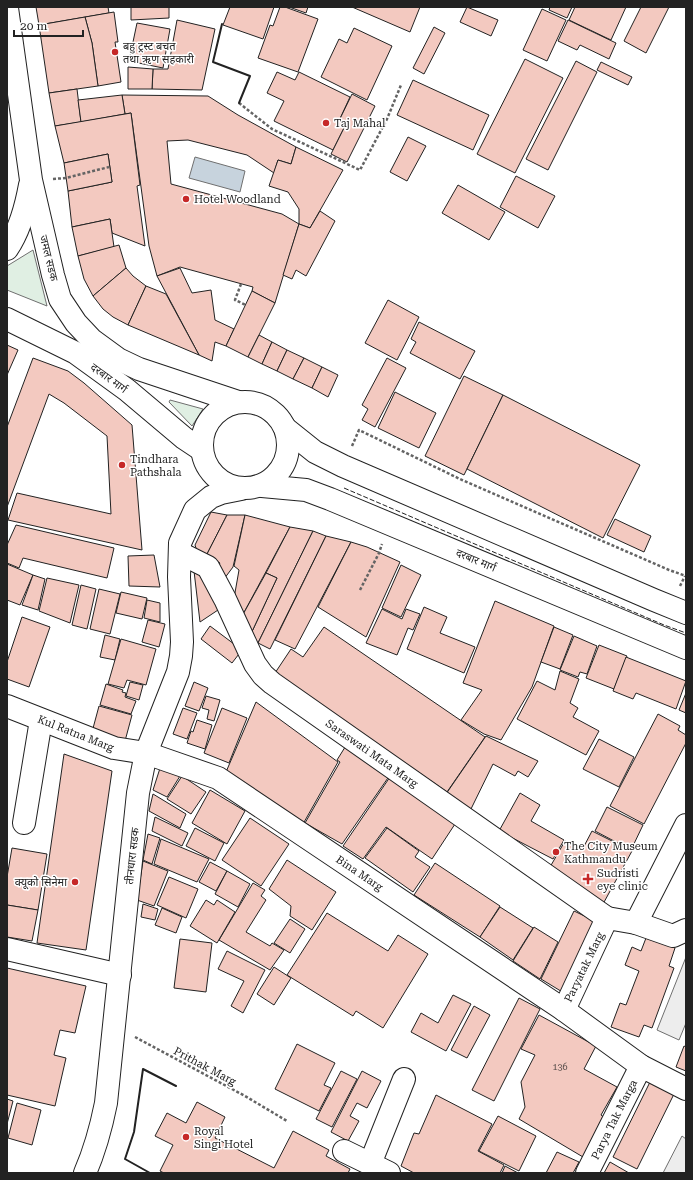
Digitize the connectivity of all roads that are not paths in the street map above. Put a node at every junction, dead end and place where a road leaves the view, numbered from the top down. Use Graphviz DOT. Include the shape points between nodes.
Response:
graph roads {
  1 [pos="7,8"];
  2 [pos="31,180"];
  3 [pos="7,249"];
  4 [pos="7,319"];
  5 [pos="238,402"];
  6 [pos="285,428"];
  7 [pos="202,450"];
  8 [pos="251,487"];
  9 [pos="180,548"];
  10 [pos="686,612"];
  11 [pos="686,648"];
  12 [pos="7,706"];
  13 [pos="42,720"];
  14 [pos="146,753"];
  15 [pos="24,823"];
  16 [pos="686,825"];
  17 [pos="607,918"];
  18 [pos="636,923"];
  19 [pos="686,930"];
  20 [pos="7,949"];
  21 [pos="120,976"];
  22 [pos="564,1010"];
  23 [pos="641,1066"];
  24 [pos="404,1079"];
  25 [pos="686,1089"];
  26 [pos="344,1150"];
  27 [pos="370,1164"];
  28 [pos="85,1173"];
  29 [pos="389,1173"];
  30 [pos="588,1173"];
  1 -- 2 [label="main road, जमल सडक"];
  2 -- 3 [label="main road" via="18,228"];
  2 -- 5 [label="main road, जमल सडक" via="52,275 60,299 76,323 92,340 118,359 139,369"];
  4 -- 7 [label="main road, दरबार मार्ग" via="76,353"];
  5 -- 6 [label="main road" via="250,402 271,410 280,418"];
  5 -- 7 [label="main road" via="215,414 207,425"];
  6 -- 8 [label="main road" via="289,442 288,455 282,468 274,479"];
  6 -- 10 [label="main road" via="315,452 344,466"];
  7 -- 8 [label="main road" via="205,462 219,480 229,486"];
  8 -- 9 [label="main road" via="221,492 206,501 196,510"];
  8 -- 11 [label="main road, दरबार मार्ग" via="306,490"];
  9 -- 14 [label="main road, तीनधारा सडक" via="181,656 178,672"];
  9 -- 17 [label="main road, Saraswati Mata Marg" via="208,567 255,664 263,675"];
  12 -- 13 [label="main road, Kul Ratna Marg"];
  13 -- 14 [label="main road, Kul Ratna Marg" via="114,748"];
  13 -- 15 [label="main road"];
  14 -- 21 [label="main road, तीनधारा सडक" via="138,793"];
  14 -- 22 [label="main road, Bina Marg" via="218,778"];
  16 -- 18 [label="main road"];
  17 -- 18 [label="main road, Paryatak Marg"];
  17 -- 22 [label="main road, Paryatak Marg"];
  18 -- 19 [label="main road, Paryatak Marg" via="673,936"];
  20 -- 21 [label="main road"];
  21 -- 28 [label="main road, तीनधारा सडक" via="106,1103 101,1129"];
  22 -- 23 [label="main road, Paryatak Marg"];
  23 -- 25 [label="main road, Paryatak Marg"];
  23 -- 30 [label="main road, Parya Tak Marga"];
  24 -- 27 [label="main road"];
  26 -- 27 [label="main road"];
  27 -- 29 [label="main road"];
}
